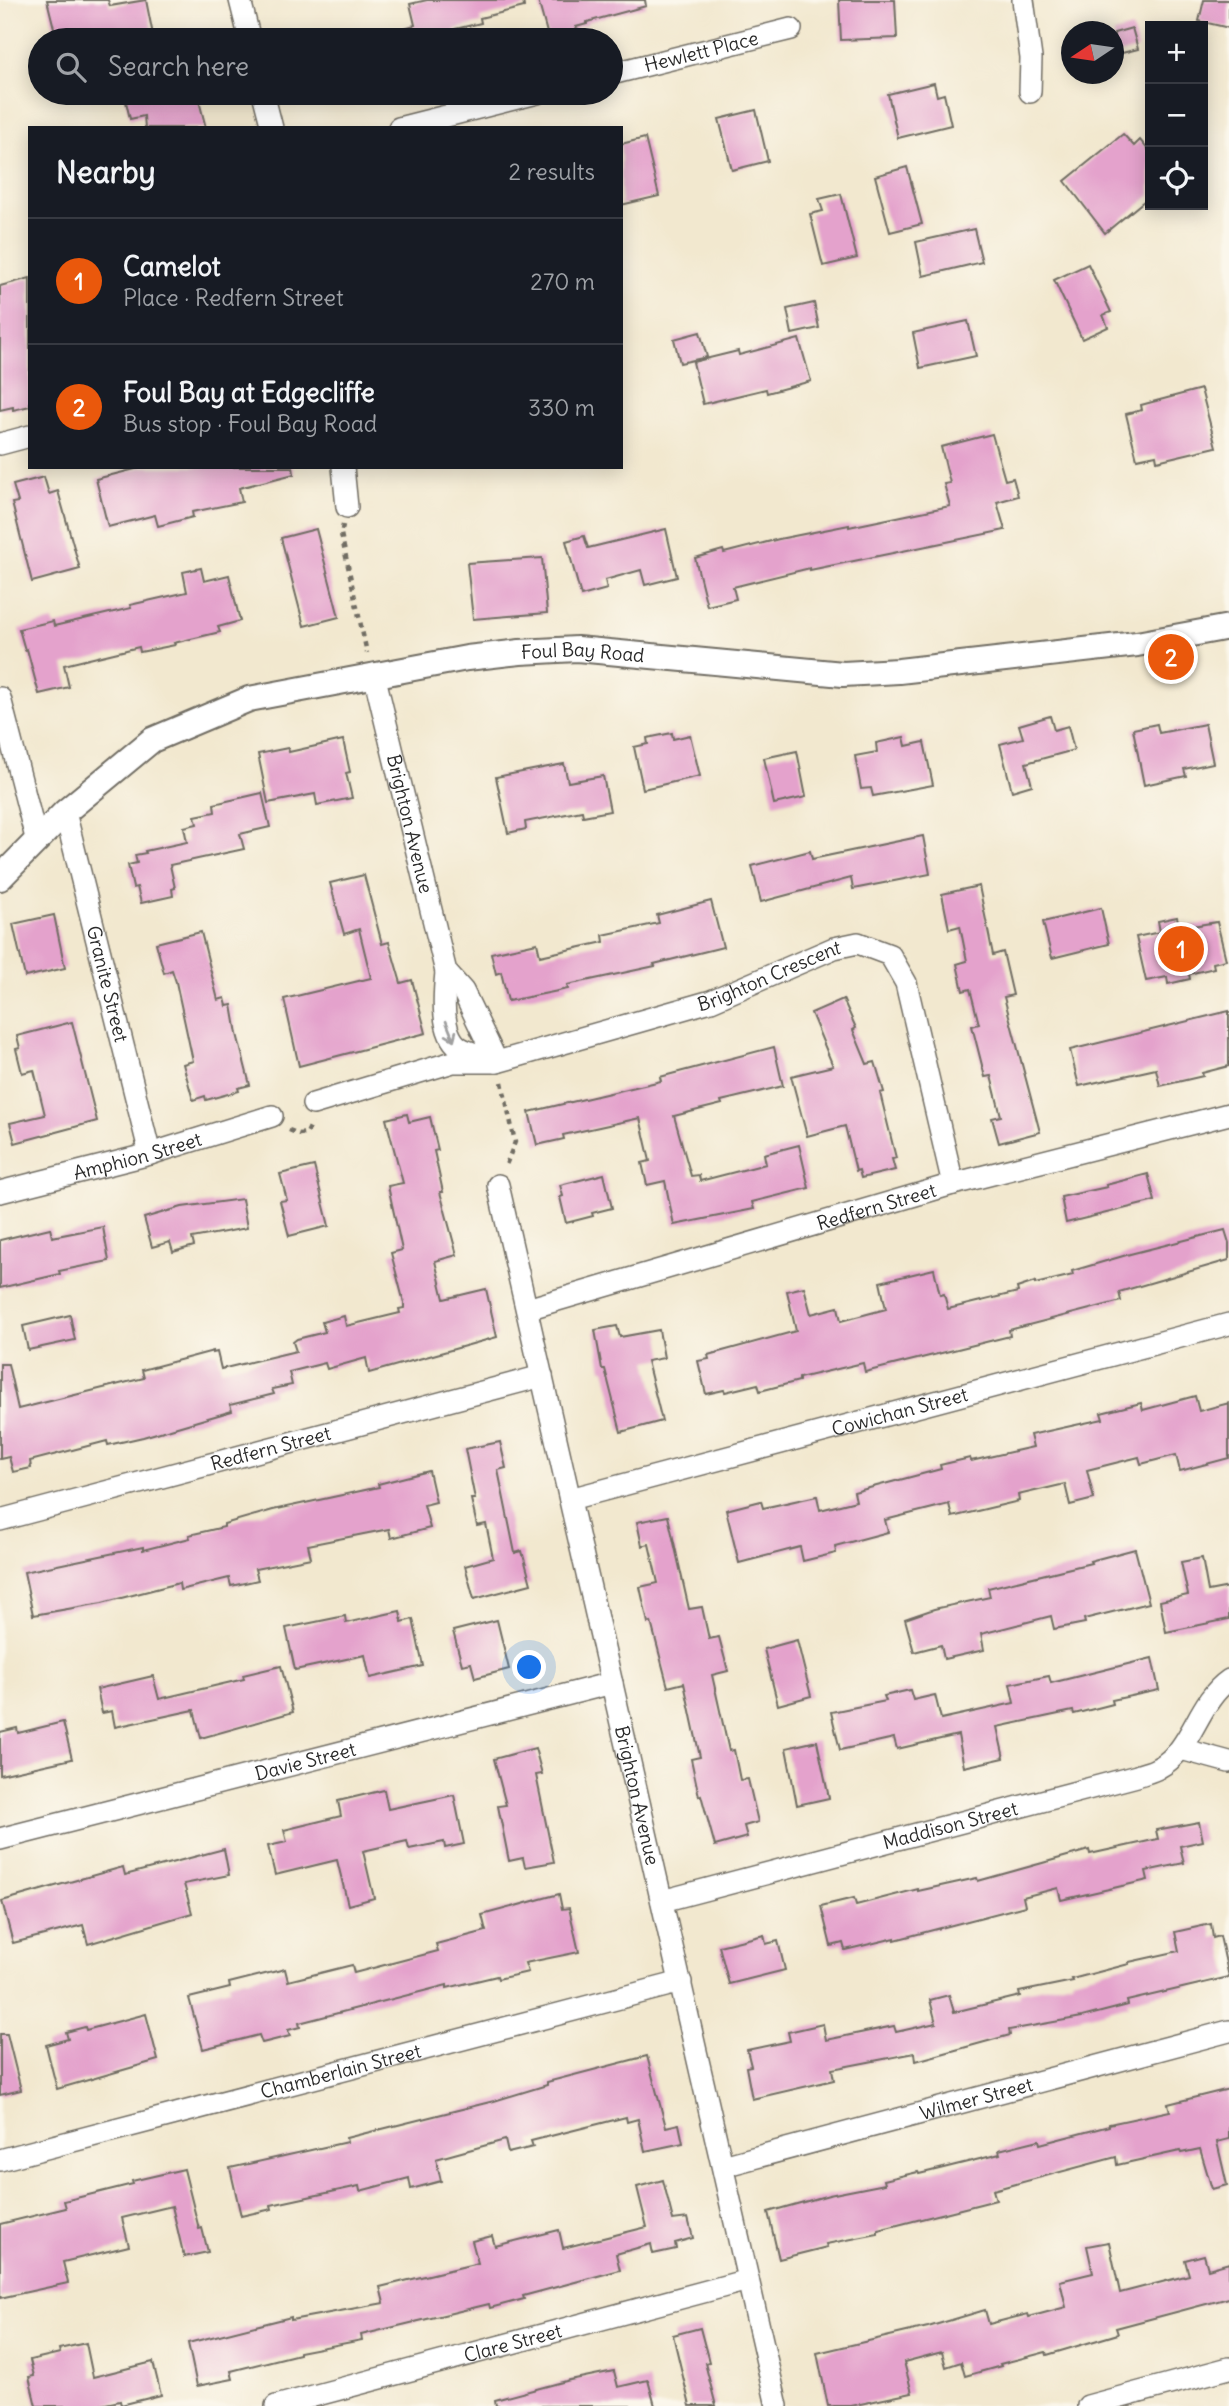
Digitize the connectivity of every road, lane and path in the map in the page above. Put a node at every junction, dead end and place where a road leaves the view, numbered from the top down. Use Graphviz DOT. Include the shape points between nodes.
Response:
graph roads {
  1 [pos="240,0"];
  2 [pos="1023,0"];
  3 [pos="247,28"];
  4 [pos="791,29"];
  5 [pos="623,71"];
  6 [pos="1030,92"];
  7 [pos="266,105"];
  8 [pos="490,105"];
  9 [pos="271,126"];
  10 [pos="407,126"];
  11 [pos="28,437"];
  12 [pos="0,444"];
  13 [pos="343,469"];
  14 [pos="346,506"];
  15 [pos="1229,626"];
  16 [pos="374,674"];
  17 [pos="0,698"];
  18 [pos="65,812"];
  19 [pos="37,842"];
  20 [pos="0,878"];
  21 [pos="446,972"];
  22 [pos="497,1062"];
  23 [pos="313,1104"];
  24 [pos="1229,1114"];
  25 [pos="272,1116"];
  26 [pos="150,1154"];
  27 [pos="953,1184"];
  28 [pos="498,1185"];
  29 [pos="0,1192"];
  30 [pos="527,1309"];
  31 [pos="1229,1324"];
  32 [pos="542,1376"];
  33 [pos="570,1499"];
  34 [pos="0,1520"];
  35 [pos="1229,1680"];
  36 [pos="612,1682"];
  37 [pos="1181,1749"];
  38 [pos="1229,1762"];
  39 [pos="0,1839"];
  40 [pos="662,1901"];
  41 [pos="681,1982"];
  42 [pos="1229,2031"];
  43 [pos="0,2160"];
  44 [pos="723,2166"];
  45 [pos="748,2280"];
  46 [pos="1229,2368"];
  47 [pos="276,2406"];
  48 [pos="777,2406"];
  49 [pos="1088,2406"];
  1 -- 3 [label="street"];
  2 -- 6 [label="street" via="1031,58"];
  4 -- 5 [label="street, Hewlett Place"];
  7 -- 9 [label="street"];
  8 -- 10 [label="street"];
  11 -- 12 [label="street"];
  13 -- 14 [label="street"];
  14 -- 16 [label="path" via="341,534"];
  15 -- 16 [label="street, Foul Bay Road" via="1137,645 843,674 577,649 467,658"];
  16 -- 18 [label="street, Foul Bay Road" via="249,699 152,740"];
  16 -- 21 [label="street, Brighton Avenue"];
  17 -- 19 [label="street"];
  18 -- 19 [label="street, Foul Bay Road"];
  18 -- 26 [label="street, Granite Street"];
  19 -- 20 [label="street, Foul Bay Road"];
  21 -- 22 [label="street, Brighton Avenue" via="463,991"];
  21 -- 22 [label="street, Brighton Avenue, one-way" via="443,995 449,1034 458,1047"];
  22 -- 23 [label="street" via="453,1062"];
  22 -- 27 [label="street, Brighton Crescent" via="711,1000 834,948 859,943 890,955 906,983"];
  22 -- 28 [label="path" via="515,1142"];
  23 -- 25 [label="path" via="307,1133 285,1128"];
  24 -- 27 [label="street, Redfern Street"];
  25 -- 26 [label="street, Amphion Street"];
  26 -- 29 [label="street, Amphion Street"];
  27 -- 30 [label="street, Redfern Street"];
  28 -- 30 [label="street, Brighton Avenue"];
  30 -- 32 [label="street, Brighton Avenue"];
  31 -- 33 [label="street, Cowichan Street"];
  32 -- 33 [label="street, Brighton Avenue"];
  32 -- 34 [label="street, Redfern Street"];
  33 -- 36 [label="street, Brighton Avenue"];
  35 -- 37 [label="street" via="1210,1697"];
  36 -- 39 [label="street, Davie Street"];
  36 -- 40 [label="street, Brighton Avenue"];
  37 -- 38 [label="street"];
  37 -- 40 [label="street, Maddison Street" via="1159,1768 1137,1776"];
  40 -- 41 [label="street, Brighton Avenue"];
  41 -- 43 [label="street, Chamberlain Street"];
  41 -- 44 [label="street, Brighton Avenue"];
  42 -- 44 [label="street, Wilmer Street"];
  44 -- 45 [label="street, Brighton Avenue"];
  45 -- 47 [label="street, Clare Street"];
  45 -- 48 [label="street, Brighton Avenue"];
  46 -- 49 [label="street"];
}
